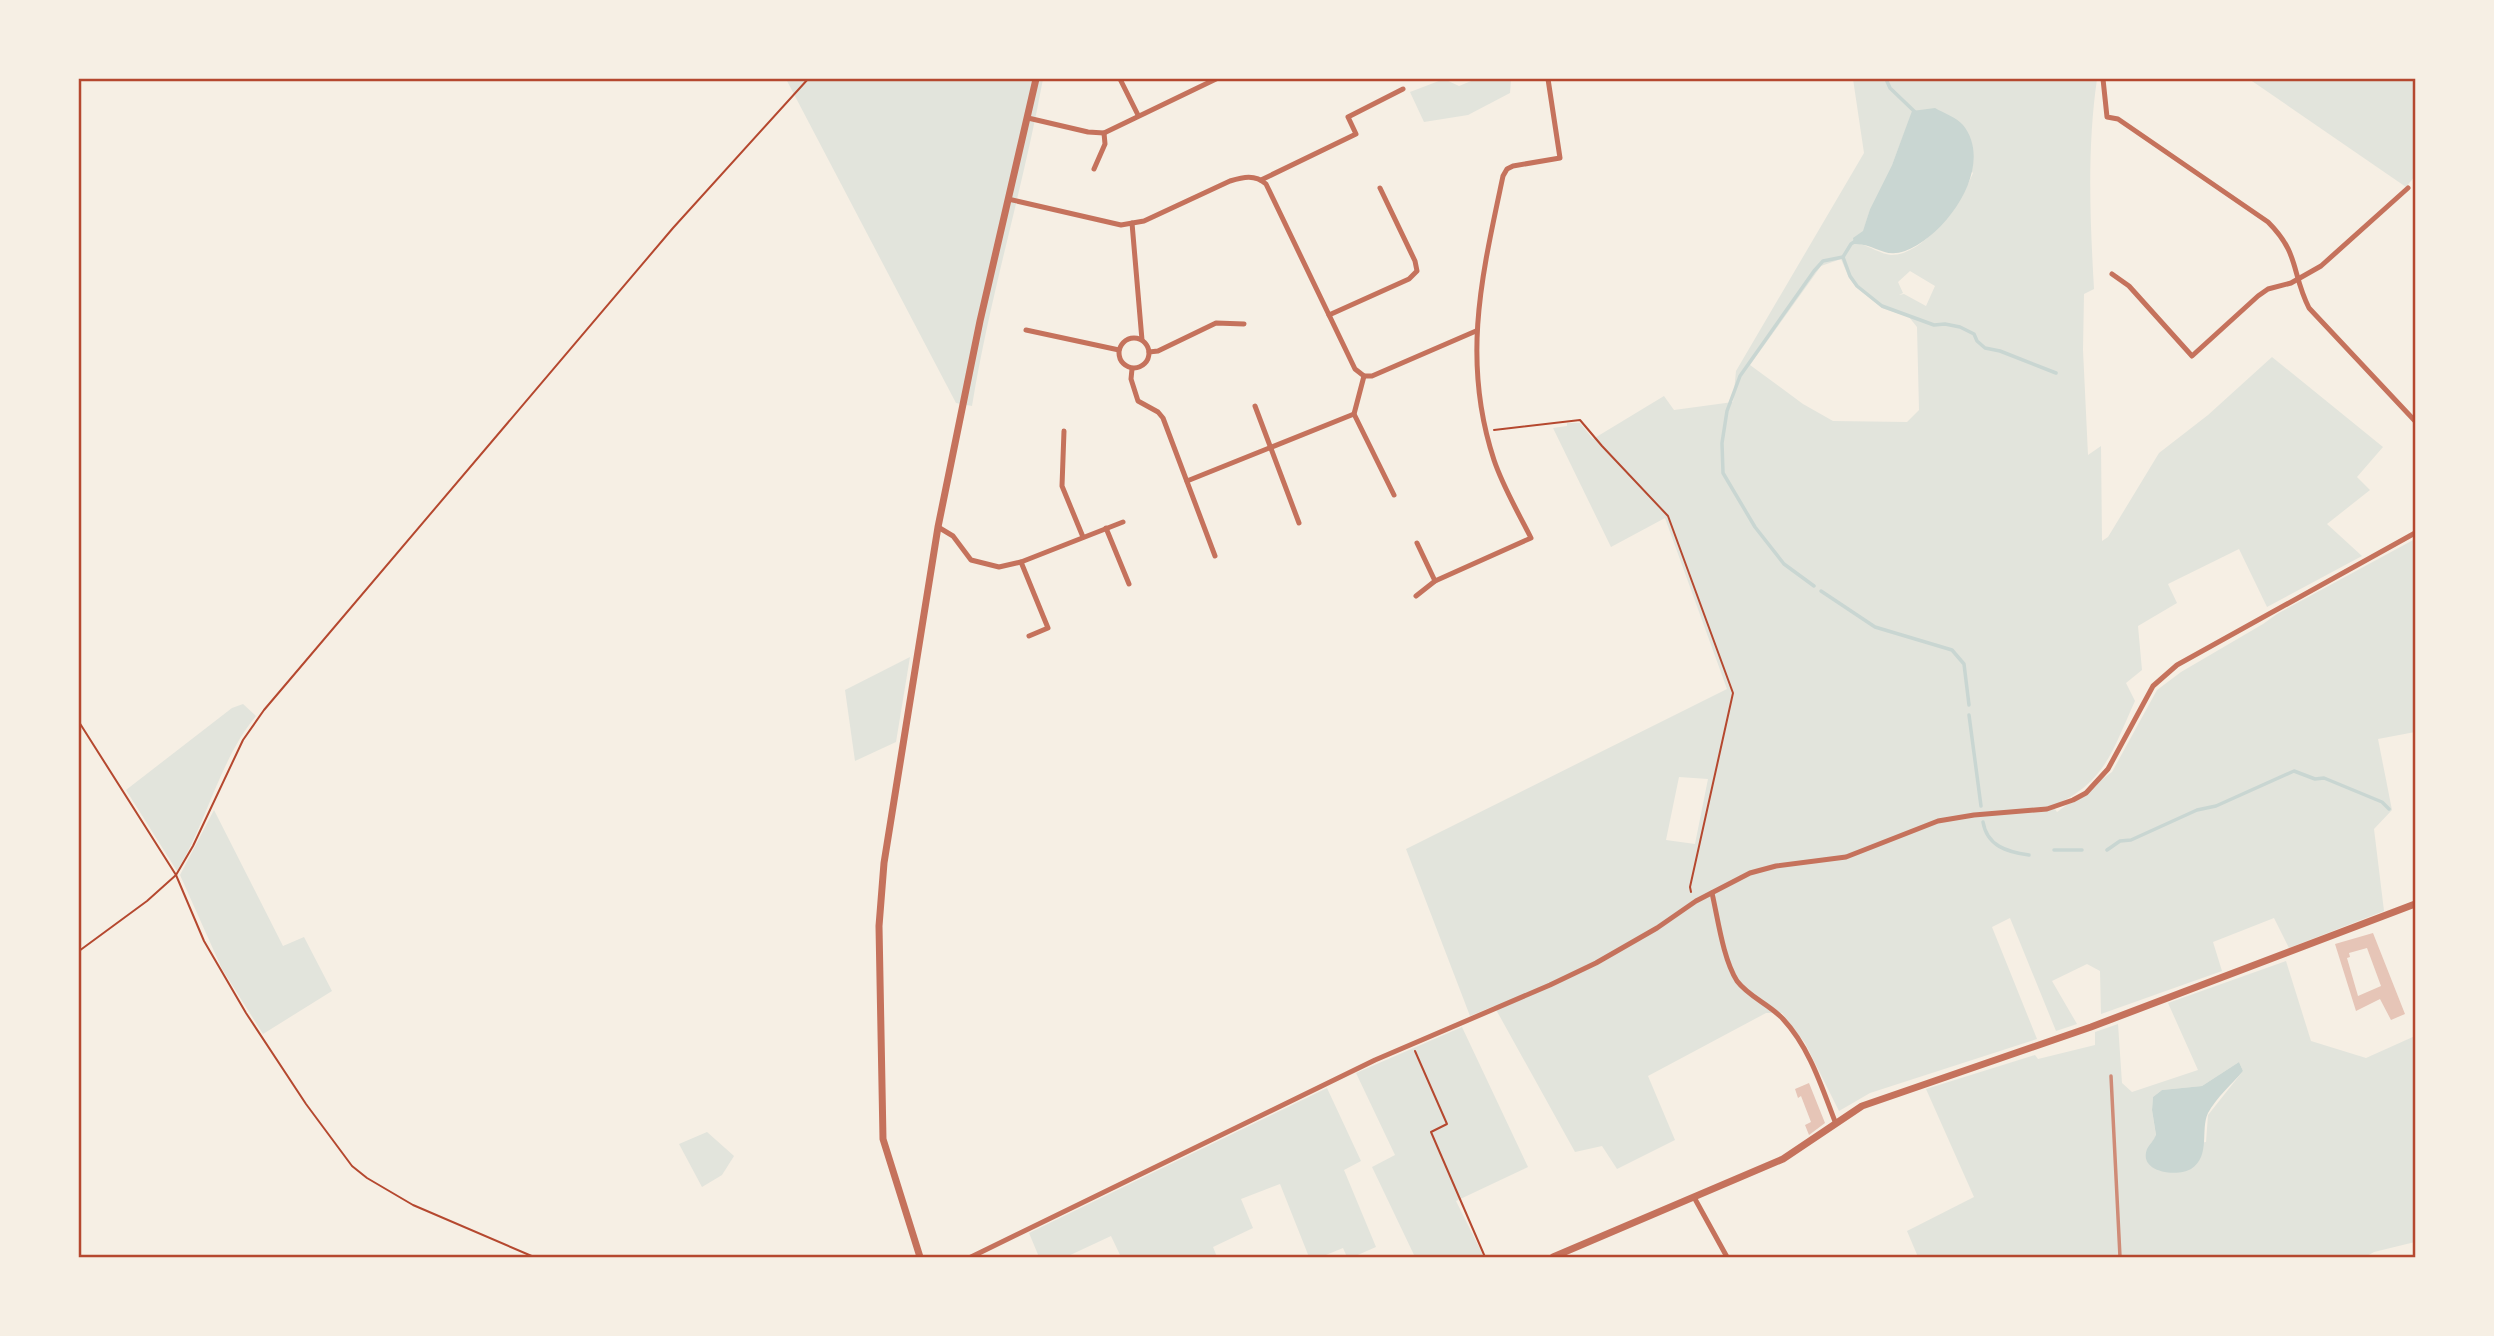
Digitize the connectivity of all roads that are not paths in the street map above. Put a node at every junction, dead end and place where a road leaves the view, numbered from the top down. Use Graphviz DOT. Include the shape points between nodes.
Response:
graph roads {
  1 [pos="1036,79"];
  2 [pos="1120,79"];
  3 [pos="1216,79"];
  4 [pos="1548,79"];
  5 [pos="2103,79"];
  6 [pos="1403,89"];
  7 [pos="1138,116"];
  8 [pos="1028,117"];
  9 [pos="1104,133"];
  10 [pos="1094,169"];
  11 [pos="1261,180"];
  12 [pos="1380,188"];
  13 [pos="2408,188"];
  14 [pos="1008,199"];
  15 [pos="1132,223"];
  16 [pos="2112,274"];
  17 [pos="2298,279"];
  18 [pos="1329,315"];
  19 [pos="1244,324"];
  20 [pos="1026,330"];
  21 [pos="1476,331"];
  22 [pos="1142,340"];
  23 [pos="1119,350"];
  24 [pos="1149,352"];
  25 [pos="1132,369"];
  26 [pos="1364,376"];
  27 [pos="1255,406"];
  28 [pos="1354,414"];
  29 [pos="2415,421"];
  30 [pos="1064,431"];
  31 [pos="1272,449"];
  32 [pos="1187,481"];
  33 [pos="1394,495"];
  34 [pos="1123,522"];
  35 [pos="1299,523"];
  36 [pos="938,527"];
  37 [pos="1106,528"];
  38 [pos="2415,533"];
  39 [pos="1083,537"];
  40 [pos="1417,543"];
  41 [pos="1214,556"];
  42 [pos="1021,562"];
  43 [pos="1436,581"];
  44 [pos="1129,584"];
  45 [pos="1416,596"];
  46 [pos="1029,636"];
  47 [pos="1712,893"];
  48 [pos="2415,904"];
  49 [pos="1836,1124"];
  50 [pos="1695,1199"];
  51 [pos="920,1257"];
  52 [pos="971,1257"];
  53 [pos="1553,1257"];
  54 [pos="1727,1257"];
  1 -- 8 [label="street"];
  2 -- 7 [label="street"];
  3 -- 7 [label="street"];
  4 -- 21 [label="street" via="1560,158 1513,166 1503,176"];
  5 -- 17 [label="street" via="2107,117 2118,119 2268,222 2292,254"];
  6 -- 11 [label="street" via="1348,117 1356,134"];
  7 -- 9 [label="street"];
  8 -- 9 [label="street"];
  8 -- 14 [label="street"];
  9 -- 10 [label="street" via="1105,144"];
  11 -- 15 [label="street" via="1239,178"];
  11 -- 18 [label="street"];
  12 -- 18 [label="street" via="1417,271 1409,279"];
  13 -- 17 [label="street" via="2333,257"];
  14 -- 15 [label="street" via="1121,225"];
  14 -- 36 [label="street"];
  15 -- 22 [label="street"];
  16 -- 17 [label="street" via="2129,286 2192,356 2258,296"];
  17 -- 29 [label="street" via="2317,318"];
  18 -- 26 [label="street" via="1355,369"];
  19 -- 24 [label="street" via="1216,323"];
  20 -- 23 [label="street"];
  21 -- 26 [label="street"];
  21 -- 43 [label="street" via="1476,381 1486,431 1501,479 1531,538"];
  22 -- 23 [label="street" via="1128,339"];
  22 -- 24 [label="street"];
  23 -- 25 [label="street" via="1121,362"];
  24 -- 25 [label="street" via="1145,364"];
  25 -- 32 [label="street" via="1138,401 1163,418"];
  26 -- 28 [label="street"];
  27 -- 31 [label="street"];
  28 -- 31 [label="street"];
  28 -- 33 [label="street"];
  30 -- 39 [label="street" via="1062,485"];
  31 -- 32 [label="street"];
  31 -- 35 [label="street"];
  32 -- 41 [label="street"];
  34 -- 37 [label="street"];
  36 -- 42 [label="street" via="953,536 971,560 999,567"];
  36 -- 51 [label="street" via="884,863 879,926 883,1139"];
  37 -- 39 [label="street"];
  37 -- 44 [label="street"];
  38 -- 47 [label="street" via="2177,665 2153,686 2108,769 2073,800 2046,809 1938,821 1846,857 1750,873"];
  39 -- 42 [label="street"];
  40 -- 43 [label="street"];
  42 -- 46 [label="street" via="1048,628"];
  43 -- 45 [label="street"];
  47 -- 49 [label="street" via="1732,972 1746,991 1778,1014 1797,1037"];
  47 -- 52 [label="street" via="1596,963 1412,1044"];
  48 -- 49 [label="street" via="2091,1027 1862,1106"];
  49 -- 50 [label="street" via="1783,1159"];
  50 -- 53 [label="street"];
  50 -- 54 [label="street"];
}
